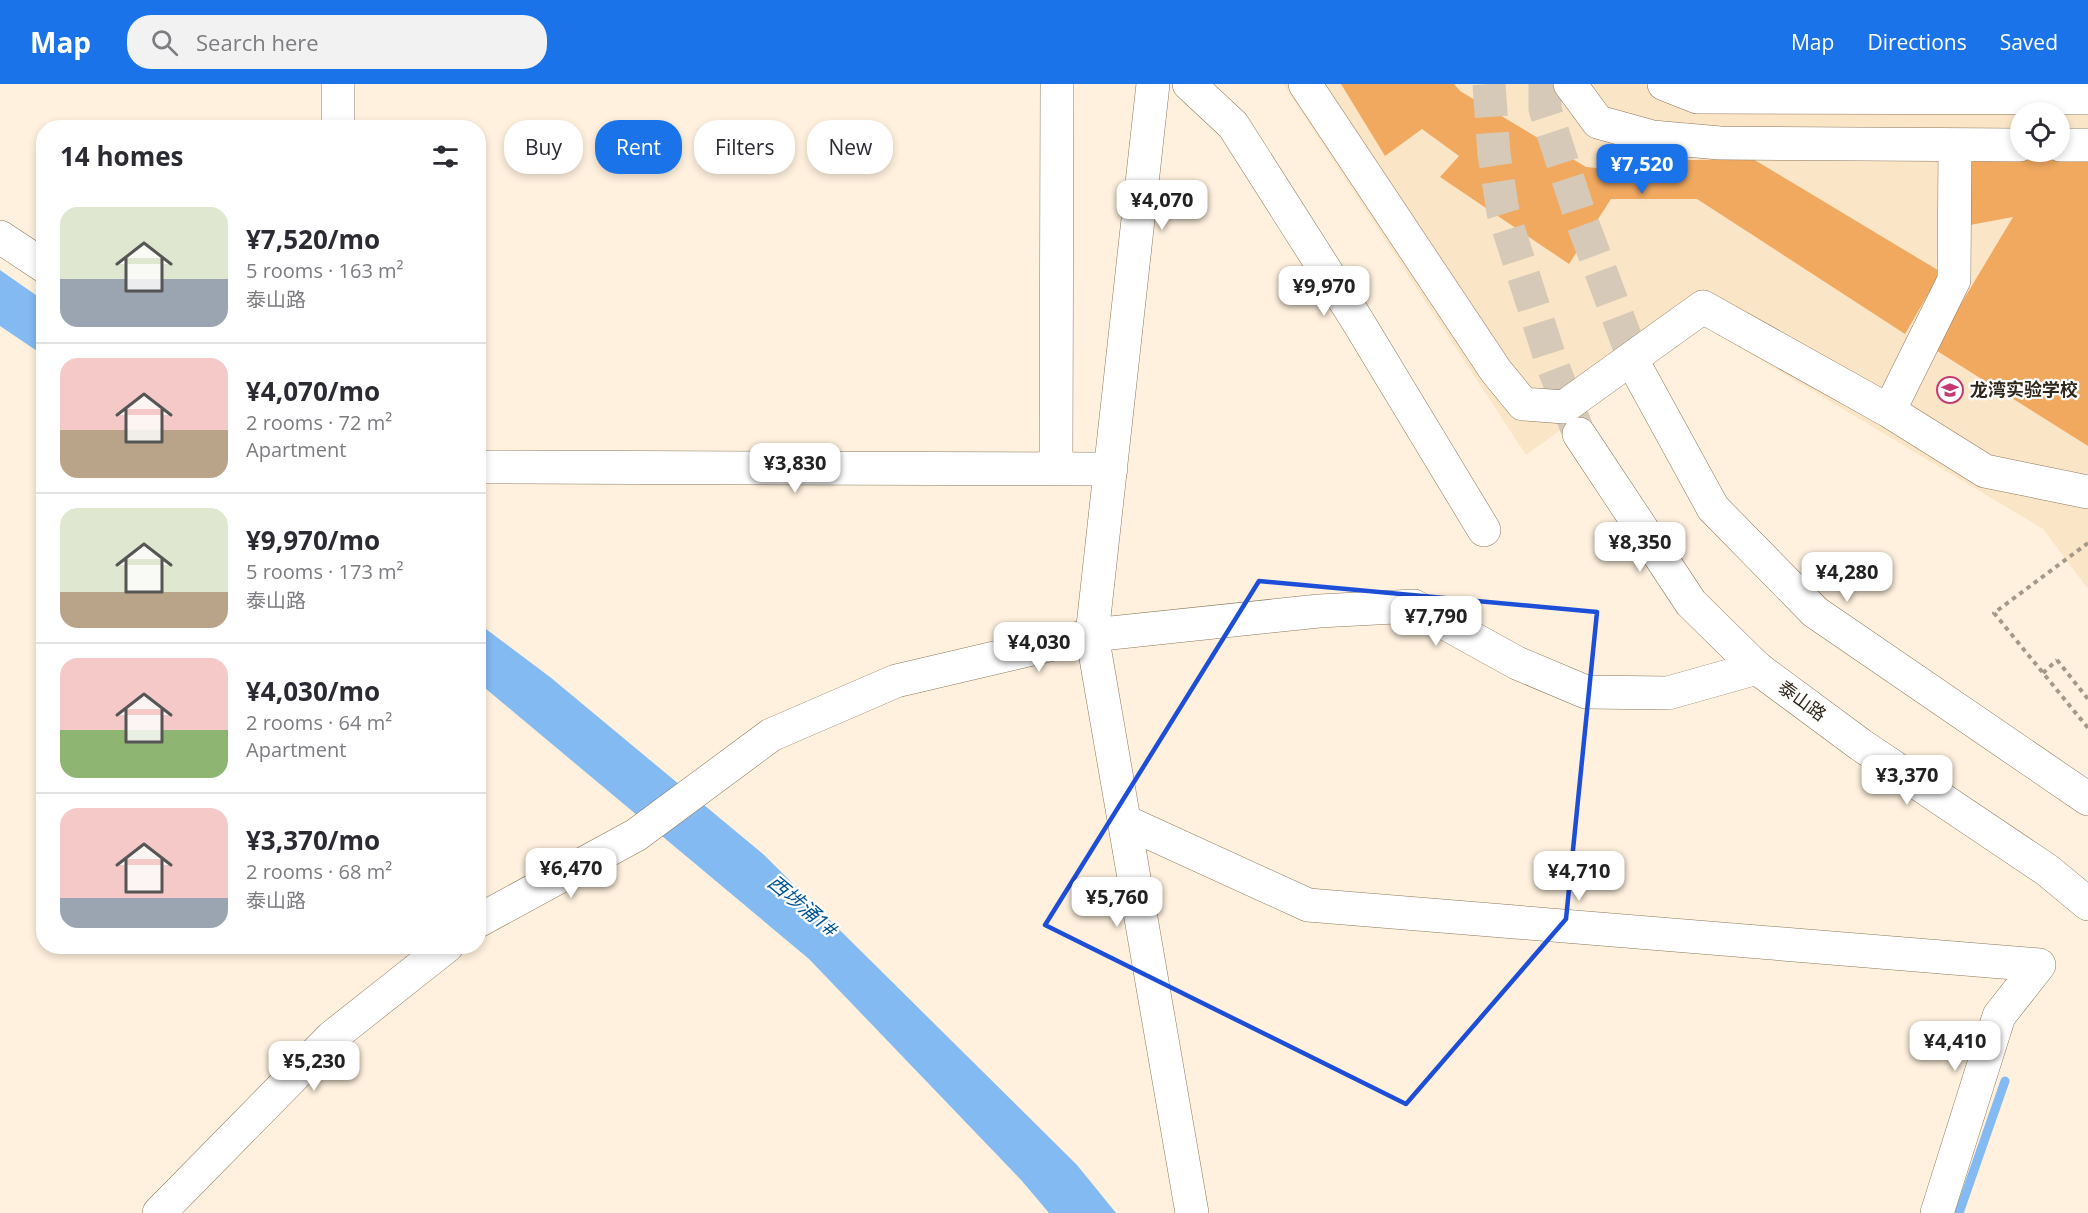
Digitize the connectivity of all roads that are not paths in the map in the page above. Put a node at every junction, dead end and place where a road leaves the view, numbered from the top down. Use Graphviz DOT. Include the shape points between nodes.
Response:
graph roads {
  1 [pos="338,84"];
  2 [pos="1057,84"];
  3 [pos="1153,84"];
  4 [pos="1189,84"];
  5 [pos="1305,84"];
  6 [pos="1570,84"];
  7 [pos="1664,84"];
  8 [pos="2088,98"];
  9 [pos="339,120"];
  10 [pos="2010,145"];
  11 [pos="2070,145"];
  12 [pos="2088,145"];
  13 [pos="1955,146"];
  14 [pos="0,237"];
  15 [pos="36,261"];
  16 [pos="1639,373"];
  17 [pos="1889,411"];
  18 [pos="1579,434"];
  19 [pos="486,467"];
  20 [pos="1056,470"];
  21 [pos="1111,470"];
  22 [pos="2088,492"];
  23 [pos="1484,530"];
  24 [pos="1092,635"];
  25 [pos="1757,668"];
  26 [pos="2088,799"];
  27 [pos="1124,821"];
  28 [pos="2088,904"];
  29 [pos="486,917"];
  30 [pos="437,954"];
  31 [pos="159,1213"];
  32 [pos="1192,1213"];
  33 [pos="1937,1213"];
  1 -- 9 [label="street"];
  2 -- 20 [label="street"];
  3 -- 21 [label="street"];
  4 -- 23 [label="street" via="1233,125"];
  5 -- 17 [label="street" via="1496,371 1523,404 1564,407 1703,308"];
  6 -- 13 [label="street" via="1598,122 1652,137 1720,143"];
  7 -- 8 [label="street" via="1697,97"];
  10 -- 13 [label="street"];
  11 -- 12 [label="street"];
  13 -- 17 [label="street" via="1954,280"];
  14 -- 15 [label="street"];
  16 -- 26 [label="street" via="1713,508 1815,612"];
  17 -- 22 [label="street" via="1985,471"];
  18 -- 25 [label="street, 泰山路" via="1692,603"];
  19 -- 20 [label="street"];
  20 -- 21 [label="street"];
  21 -- 24 [label="street"];
  24 -- 25 [label="street" via="1320,610 1414,606 1517,663 1586,692 1668,693"];
  24 -- 27 [label="street"];
  24 -- 29 [label="street" via="896,681 771,735 636,835"];
  25 -- 28 [label="street, 泰山路" via="1861,745 2047,870"];
  27 -- 32 [label="street"];
  27 -- 33 [label="street" via="1308,905 2039,965 2000,1016"];
  30 -- 31 [label="street" via="332,1037"];
}
